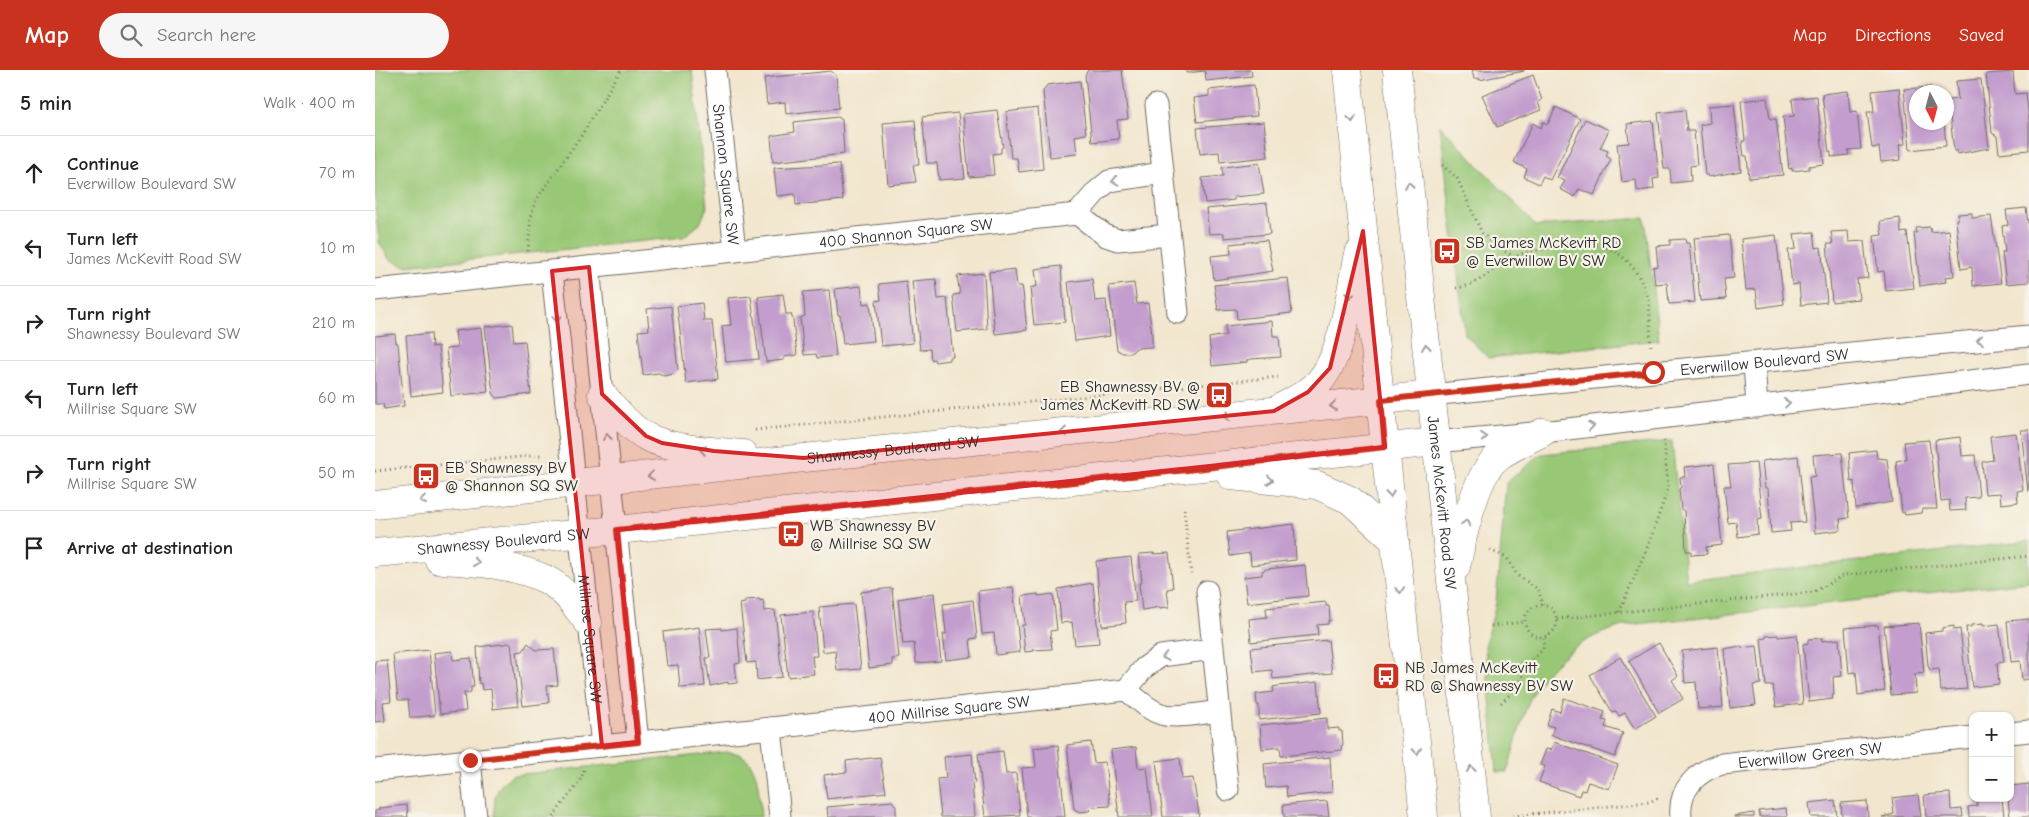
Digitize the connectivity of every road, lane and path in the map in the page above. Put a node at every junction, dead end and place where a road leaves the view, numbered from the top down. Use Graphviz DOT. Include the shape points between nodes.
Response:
graph roads {
  1 [pos="621,70"];
  2 [pos="715,70"];
  3 [pos="1347,70"];
  4 [pos="1397,70"];
  5 [pos="1156,105"];
  6 [pos="1442,165"];
  7 [pos="1163,174"];
  8 [pos="1077,214"];
  9 [pos="1363,231"];
  10 [pos="1169,235"];
  11 [pos="735,252"];
  12 [pos="528,256"];
  13 [pos="1514,257"];
  14 [pos="589,267"];
  15 [pos="552,271"];
  16 [pos="1455,288"];
  17 [pos="375,290"];
  18 [pos="1178,313"];
  19 [pos="2029,336"];
  20 [pos="1754,363"];
  21 [pos="1653,372"];
  22 [pos="2029,374"];
  23 [pos="1281,377"];
  24 [pos="602,394"];
  25 [pos="1431,395"];
  26 [pos="1381,400"];
  27 [pos="1757,406"];
  28 [pos="1274,411"];
  29 [pos="752,431"];
  30 [pos="1543,432"];
  31 [pos="1664,441"];
  32 [pos="1436,442"];
  33 [pos="1385,447"];
  34 [pos="541,455"];
  35 [pos="804,458"];
  36 [pos="1187,470"];
  37 [pos="375,471"];
  38 [pos="611,481"];
  39 [pos="574,484"];
  40 [pos="375,505"];
  41 [pos="1184,509"];
  42 [pos="617,530"];
  43 [pos="579,533"];
  44 [pos="1395,541"];
  45 [pos="1491,550"];
  46 [pos="375,553"];
  47 [pos="2029,556"];
  48 [pos="375,557"];
  49 [pos="1451,588"];
  50 [pos="1207,591"];
  51 [pos="1543,605"];
  52 [pos="1619,612"];
  53 [pos="1557,620"];
  54 [pos="588,622"];
  55 [pos="1524,622"];
  56 [pos="1491,626"];
  57 [pos="1544,638"];
  58 [pos="1213,649"];
  59 [pos="1126,690"];
  60 [pos="1501,703"];
  61 [pos="1219,711"];
  62 [pos="771,728"];
  63 [pos="2029,731"];
  64 [pos="2014,733"];
  65 [pos="1969,737"];
  66 [pos="638,742"];
  67 [pos="602,746"];
  68 [pos="470,760"];
  69 [pos="584,768"];
  70 [pos="375,770"];
  71 [pos="1688,784"];
  72 [pos="1227,790"];
  73 [pos="1513,816"];
  74 [pos="476,817"];
  75 [pos="554,817"];
  76 [pos="780,817"];
  77 [pos="1424,817"];
  78 [pos="1476,817"];
  79 [pos="1681,817"];
  1 -- 12 [label="path" via="583,133 536,200 531,216"];
  2 -- 11 [label="street, Shannon Square SW"];
  3 -- 9 [label="main road, one-way"];
  25 -- 4 [label="main road, James McKevitt Road SW, one-way"];
  5 -- 7 [label="street"];
  6 -- 13 [label="path" via="1457,178 1482,233"];
  7 -- 8 [label="street, one-way" via="1109,181"];
  7 -- 10 [label="street"];
  8 -- 10 [label="street" via="1106,236 1118,240"];
  8 -- 11 [label="street, 400 Shannon Square SW"];
  9 -- 26 [label="main road"];
  9 -- 28 [label="main road, one-way" via="1340,341 1330,368 1308,392"];
  10 -- 18 [label="street"];
  11 -- 14 [label="street, Shannon Square SW"];
  13 -- 16 [label="path" via="1486,276 1465,287"];
  13 -- 21 [label="path" via="1582,243 1600,246 1625,257 1647,296"];
  14 -- 15 [label="street, Shannon Square SW"];
  14 -- 24 [label="street"];
  15 -- 17 [label="street, Shannon Square SW"];
  15 -- 39 [label="street, one-way"];
  19 -- 20 [label="street, Everwillow Boulevard SW, one-way"];
  20 -- 21 [label="street, Everwillow Boulevard SW"];
  20 -- 27 [label="street"];
  21 -- 25 [label="street, Everwillow Boulevard SW"];
  27 -- 22 [label="street, one-way"];
  23 -- 29 [label="path"];
  35 -- 24 [label="main road, one-way" via="662,443 646,436 618,414"];
  38 -- 24 [label="street, one-way"];
  25 -- 26 [label="main road, Everwillow Boulevard SW"];
  25 -- 32 [label="main road, James McKevitt Road SW"];
  26 -- 28 [label="main road, Shawnessy Boulevard SW, one-way"];
  26 -- 33 [label="main road"];
  30 -- 27 [label="street, one-way"];
  28 -- 35 [label="main road, Shawnessy Boulevard SW, one-way"];
  32 -- 30 [label="street, one-way"];
  49 -- 30 [label="main road, one-way" via="1468,515 1486,472 1497,457"];
  31 -- 52 [label="path" via="1668,488 1650,541"];
  32 -- 33 [label="main road, Shawnessy Boulevard SW"];
  32 -- 49 [label="main road, James McKevitt Road SW"];
  33 -- 36 [label="main road, Shawnessy Boulevard SW"];
  33 -- 44 [label="main road, one-way"];
  34 -- 37 [label="path"];
  35 -- 38 [label="main road, Shawnessy Boulevard SW, one-way"];
  36 -- 42 [label="main road, Shawnessy Boulevard SW"];
  36 -- 44 [label="main road, one-way" via="1317,485 1350,500"];
  38 -- 39 [label="main road, Shawnessy Boulevard SW"];
  38 -- 42 [label="street"];
  39 -- 40 [label="main road, Shawnessy Boulevard SW, one-way"];
  39 -- 43 [label="street"];
  41 -- 50 [label="path" via="1192,582"];
  42 -- 43 [label="main road, Shawnessy Boulevard SW"];
  42 -- 66 [label="street"];
  43 -- 46 [label="main road, Shawnessy Boulevard SW"];
  43 -- 54 [label="street, Millrise Square SW"];
  44 -- 77 [label="main road, one-way"];
  45 -- 51 [label="path" via="1507,558 1517,575 1538,589"];
  47 -- 52 [label="path" via="1844,575 1814,592"];
  48 -- 54 [label="main road, one-way" via="475,562 518,570 546,579 568,597"];
  78 -- 49 [label="main road, James McKevitt Road SW, one-way"];
  50 -- 58 [label="street"];
  51 -- 53 [label="path" via="1552,610"];
  51 -- 55 [label="path" via="1528,611"];
  52 -- 53 [label="path"];
  53 -- 57 [label="path" via="1553,633"];
  54 -- 67 [label="street, Millrise Square SW"];
  55 -- 56 [label="path"];
  55 -- 57 [label="path" via="1528,632"];
  57 -- 60 [label="path" via="1543,649 1527,666 1518,688"];
  58 -- 59 [label="street, one-way" via="1161,656 1144,668"];
  58 -- 61 [label="street"];
  59 -- 61 [label="street" via="1162,714 1172,716"];
  59 -- 62 [label="street, 400 Millrise Square SW"];
  61 -- 72 [label="street"];
  62 -- 66 [label="street"];
  62 -- 76 [label="street"];
  63 -- 64 [label="street"];
  65 -- 71 [label="street, Everwillow Green SW" via="1722,764 1708,768"];
  66 -- 67 [label="street"];
  67 -- 68 [label="street"];
  68 -- 70 [label="street"];
  68 -- 74 [label="street"];
  69 -- 75 [label="path" via="581,780"];
  71 -- 73 [label="path" via="1649,802"];
  71 -- 79 [label="street" via="1682,798"];
}
